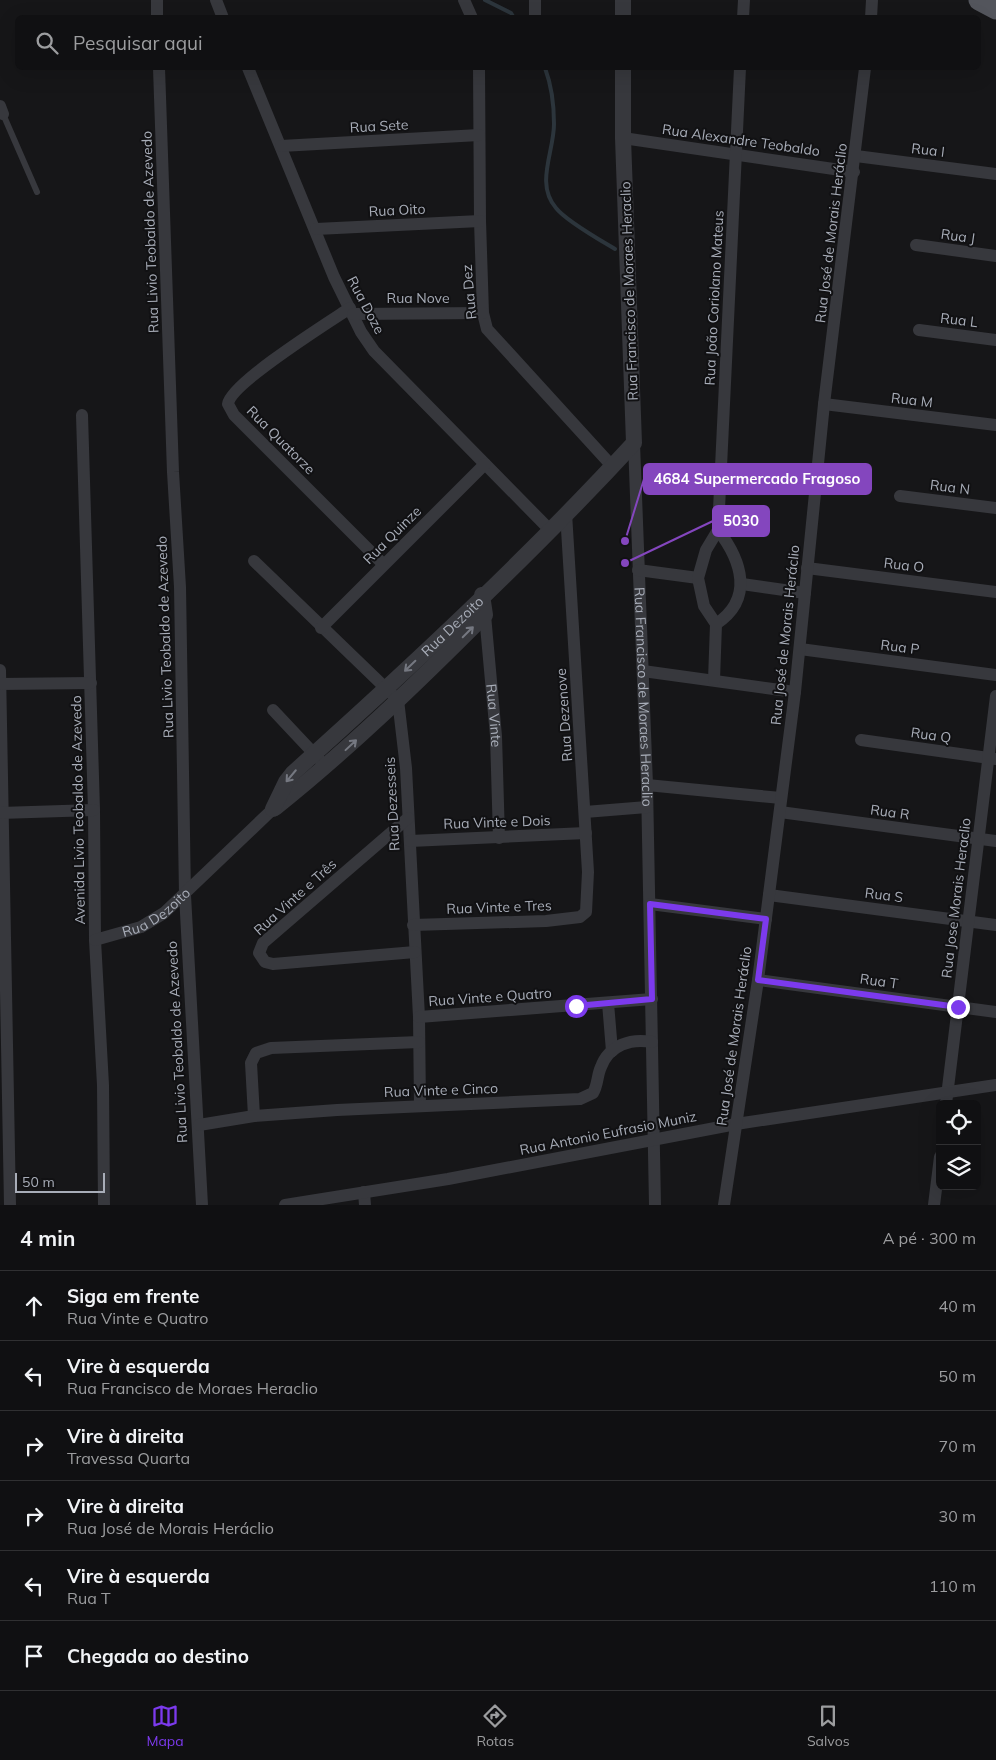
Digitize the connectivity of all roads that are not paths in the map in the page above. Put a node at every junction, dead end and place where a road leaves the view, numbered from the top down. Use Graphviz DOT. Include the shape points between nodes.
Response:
graph roads {
  1 [pos="157,0"];
  2 [pos="216,0"];
  3 [pos="464,0"];
  4 [pos="535,0"];
  5 [pos="623,0"];
  6 [pos="744,0"];
  7 [pos="872,0"];
  8 [pos="979,0"];
  9 [pos="996,9"];
  10 [pos="158,15"];
  11 [pos="222,15"];
  12 [pos="471,15"];
  13 [pos="535,15"];
  14 [pos="623,15"];
  15 [pos="743,15"];
  16 [pos="871,15"];
  17 [pos="159,70"];
  18 [pos="249,70"];
  19 [pos="480,70"];
  20 [pos="623,70"];
  21 [pos="740,70"];
  22 [pos="865,70"];
  23 [pos="2,110"];
  24 [pos="479,135"];
  25 [pos="623,138"];
  26 [pos="281,146"];
  27 [pos="736,155"];
  28 [pos="856,156"];
  29 [pos="854,172"];
  30 [pos="996,174"];
  31 [pos="37,192"];
  32 [pos="480,220"];
  33 [pos="316,229"];
  34 [pos="916,245"];
  35 [pos="996,256"];
  36 [pos="351,311"];
  37 [pos="483,313"];
  38 [pos="918,330"];
  39 [pos="996,340"];
  40 [pos="824,404"];
  41 [pos="82,415"];
  42 [pos="996,425"];
  43 [pos="634,443"];
  44 [pos="485,464"];
  45 [pos="612,466"];
  46 [pos="900,496"];
  47 [pos="996,508"];
  48 [pos="566,513"];
  49 [pos="550,530"];
  50 [pos="718,530"];
  51 [pos="254,561"];
  52 [pos="383,564"];
  53 [pos="807,568"];
  54 [pos="638,570"];
  55 [pos="698,578"];
  56 [pos="742,584"];
  57 [pos="996,592"];
  58 [pos="805,593"];
  59 [pos="482,595"];
  60 [pos="485,615"];
  61 [pos="716,624"];
  62 [pos="321,628"];
  63 [pos="800,650"];
  64 [pos="0,670"];
  65 [pos="643,671"];
  66 [pos="996,675"];
  67 [pos="714,680"];
  68 [pos="91,683"];
  69 [pos="0,684"];
  70 [pos="386,689"];
  71 [pos="795,692"];
  72 [pos="996,696"];
  73 [pos="398,700"];
  74 [pos="273,710"];
  75 [pos="861,740"];
  76 [pos="315,754"];
  77 [pos="992,758"];
  78 [pos="327,767"];
  79 [pos="647,785"];
  80 [pos="782,798"];
  81 [pos="647,807"];
  82 [pos="273,809"];
  83 [pos="94,810"];
  84 [pos="585,812"];
  85 [pos="780,812"];
  86 [pos="2,813"];
  87 [pos="408,818"];
  88 [pos="586,833"];
  89 [pos="499,838"];
  90 [pos="978,839"];
  91 [pos="410,840"];
  92 [pos="996,841"];
  93 [pos="185,895"];
  94 [pos="769,895"];
  95 [pos="650,904"];
  96 [pos="585,914"];
  97 [pos="766,919"];
  98 [pos="969,921"];
  99 [pos="996,924"];
  100 [pos="413,925"];
  101 [pos="94,940"];
  102 [pos="415,952"];
  103 [pos="758,980"];
  104 [pos="652,999"];
  105 [pos="608,1003"];
  106 [pos="958,1007"];
  107 [pos="996,1012"];
  108 [pos="419,1017"];
  109 [pos="419,1042"];
  110 [pos="652,1042"];
  111 [pos="612,1051"];
  112 [pos="996,1085"];
  113 [pos="947,1098"];
  114 [pos="420,1106"];
  115 [pos="254,1116"];
  116 [pos="736,1124"];
  117 [pos="199,1125"];
  118 [pos="654,1139"];
  119 [pos="936,1189"];
  120 [pos="364,1199"];
  121 [pos="10,1205"];
  122 [pos="104,1205"];
  123 [pos="202,1205"];
  124 [pos="285,1205"];
  125 [pos="656,1205"];
  126 [pos="724,1205"];
  127 [pos="934,1205"];
  1 -- 10 [label="street"];
  2 -- 11 [label="street"];
  3 -- 12 [label="street"];
  4 -- 13 [label="street"];
  5 -- 14 [label="street"];
  6 -- 15 [label="street"];
  7 -- 16 [label="street"];
  8 -- 9 [label="main road"];
  17 -- 93 [label="street, Rua Livio Teobaldo de Azevedo" via="173,472 181,606"];
  18 -- 26 [label="street, Rua Doze"];
  19 -- 24 [label="street, Rua Dez"];
  20 -- 25 [label="street, Rua Francisco de Moraes Heraclio"];
  21 -- 27 [label="street, Rua João Coriolano Mateus"];
  22 -- 28 [label="street, Rua José de Morais Heráclio"];
  23 -- 31 [label="lane"];
  24 -- 26 [label="street, Rua Sete"];
  24 -- 32 [label="street, Rua Dez"];
  25 -- 27 [label="street, Rua Alexandre Teobaldo"];
  25 -- 43 [label="street, Rua Francisco de Moraes Heraclio"];
  26 -- 33 [label="street, Rua Doze"];
  27 -- 29 [label="street, Rua Alexandre Teobaldo"];
  27 -- 50 [label="street, Rua João Coriolano Mateus"];
  28 -- 29 [label="street, Rua José de Morais Heráclio"];
  28 -- 30 [label="street, Rua I"];
  29 -- 40 [label="street, Rua José de Morais Heráclio"];
  32 -- 33 [label="street, Rua Oito"];
  32 -- 37 [label="street, Rua Dez"];
  33 -- 36 [label="street, Rua Doze"];
  34 -- 35 [label="street, Rua J"];
  36 -- 37 [label="street, Rua Nove"];
  36 -- 44 [label="street, Rua Doze" via="360,332 374,351"];
  36 -- 52 [label="street, Rua Quatorze" via="275,360 237,390 228,404 234,415"];
  37 -- 45 [label="street, Rua Dez" via="487,329"];
  38 -- 39 [label="street, Rua L"];
  40 -- 42 [label="street, Rua M"];
  40 -- 53 [label="street, Rua José de Morais Heráclio"];
  41 -- 68 [label="street, Avenida Livio Teobaldo de Azevedo"];
  43 -- 45 [label="street, Rua Dezoito"];
  43 -- 54 [label="street, Rua Francisco de Moraes Heraclio"];
  44 -- 49 [label="street, Rua Doze"];
  44 -- 52 [label="street, Rua Quinze"];
  45 -- 48 [label="street, Rua Dezoito"];
  46 -- 47 [label="street, Rua N"];
  48 -- 49 [label="street, Rua Dezoito"];
  48 -- 84 [label="street, Rua Dezenove"];
  49 -- 59 [label="street, Rua Dezoito"];
  50 -- 55 [label="street, Rua João Coriolano Mateus" via="706,550"];
  50 -- 56 [label="street" via="732,551"];
  51 -- 62 [label="street"];
  52 -- 62 [label="street, Rua Quinze"];
  53 -- 57 [label="street, Rua O"];
  53 -- 58 [label="street, Rua José de Morais Heráclio"];
  54 -- 55 [label="street"];
  54 -- 65 [label="street, Rua Francisco de Moraes Heraclio"];
  55 -- 61 [label="street, Rua João Coriolano Mateus" via="704,606"];
  56 -- 58 [label="street"];
  56 -- 61 [label="street" via="732,611"];
  58 -- 63 [label="street, Rua José de Morais Heráclio"];
  59 -- 60 [label="street, Rua Vinte"];
  59 -- 70 [label="street, Rua Dezoito, one-way"];
  73 -- 60 [label="street, Rua Dezoito, one-way"];
  60 -- 89 [label="street, Rua Vinte" via="496,736"];
  61 -- 67 [label="street"];
  62 -- 70 [label="street"];
  63 -- 66 [label="street, Rua P"];
  63 -- 71 [label="street, Rua José de Morais Heráclio"];
  64 -- 69 [label="street"];
  65 -- 67 [label="street"];
  65 -- 79 [label="street, Rua Francisco de Moraes Heraclio"];
  67 -- 71 [label="street"];
  68 -- 69 [label="street"];
  68 -- 83 [label="street, Avenida Livio Teobaldo de Azevedo"];
  69 -- 86 [label="street"];
  70 -- 73 [label="street"];
  70 -- 76 [label="street, Rua Dezoito"];
  71 -- 80 [label="street, Rua José de Morais Heráclio"];
  72 -- 77 [label="street, Rua Jose Morais Heraclio"];
  78 -- 73 [label="street, Rua Dezoito, one-way"];
  73 -- 87 [label="street, Rua Dezesseis" via="405,751"];
  74 -- 76 [label="street"];
  75 -- 77 [label="street, Rua Q"];
  76 -- 78 [label="street"];
  76 -- 82 [label="street, Rua Dezoito, one-way" via="286,782"];
  77 -- 90 [label="street, Rua Jose Morais Heraclio"];
  78 -- 82 [label="street, Rua Dezoito"];
  79 -- 80 [label="street"];
  79 -- 81 [label="street, Rua Francisco de Moraes Heraclio"];
  80 -- 85 [label="street, Rua José de Morais Heráclio"];
  81 -- 84 [label="street"];
  81 -- 95 [label="street, Rua Francisco de Moraes Heraclio"];
  82 -- 93 [label="street, Rua Dezoito"];
  83 -- 86 [label="street"];
  83 -- 101 [label="street, Avenida Livio Teobaldo de Azevedo"];
  84 -- 88 [label="street, Rua Dezenove"];
  85 -- 90 [label="street, Rua R"];
  85 -- 94 [label="street, Rua José de Morais Heráclio"];
  86 -- 121 [label="street"];
  87 -- 91 [label="street, Rua Dezesseis"];
  87 -- 102 [label="street, Rua Vinte e Três" via="263,943 259,954 265,962 273,964"];
  88 -- 89 [label="street, Rua Vinte e Dois"];
  88 -- 96 [label="street, Rua Dezenove" via="588,890"];
  89 -- 91 [label="street, Rua Vinte e Dois"];
  90 -- 92 [label="street, Rua R"];
  90 -- 98 [label="street, Rua Jose Morais Heraclio"];
  91 -- 100 [label="street, Rua Dezesseis"];
  93 -- 101 [label="street, Rua Dezoito" via="147,924"];
  93 -- 117 [label="street, Rua Livio Teobaldo de Azevedo" via="188,989"];
  94 -- 97 [label="street, Rua José de Morais Heráclio"];
  94 -- 98 [label="street, Rua S"];
  95 -- 97 [label="street"];
  95 -- 104 [label="street, Rua Francisco de Moraes Heraclio"];
  96 -- 100 [label="street, Rua Vinte e Tres" via="572,919 546,921"];
  97 -- 103 [label="street, Rua José de Morais Heráclio"];
  98 -- 99 [label="street, Rua S"];
  98 -- 106 [label="street, Rua Jose Morais Heraclio"];
  100 -- 102 [label="street, Rua Dezesseis"];
  101 -- 122 [label="street, Avenida Livio Teobaldo de Azevedo" via="103,1085"];
  102 -- 108 [label="street, Rua Dezesseis"];
  103 -- 106 [label="street, Rua T"];
  103 -- 116 [label="street, Rua José de Morais Heráclio"];
  104 -- 105 [label="street, Rua Vinte e Quatro"];
  104 -- 110 [label="street, Rua Francisco de Moraes Heraclio"];
  105 -- 108 [label="street, Rua Vinte e Quatro"];
  105 -- 111 [label="street"];
  106 -- 107 [label="street, Rua T"];
  106 -- 113 [label="street, Rua Jose Morais Heraclio"];
  108 -- 109 [label="street, Rua Dezesseis"];
  109 -- 114 [label="street, Rua Dezesseis"];
  109 -- 115 [label="street" via="286,1046 259,1051 251,1063"];
  110 -- 111 [label="street" via="626,1041"];
  110 -- 118 [label="street, Rua Francisco de Moraes Heraclio"];
  111 -- 114 [label="street, Rua Vinte e Cinco" via="600,1067 595,1090 590,1096 580,1099"];
  112 -- 113 [label="street, Rua Antonio Eufrasio Muniz"];
  113 -- 116 [label="street, Rua Antonio Eufrasio Muniz"];
  114 -- 115 [label="street, Rua Vinte e Cinco"];
  115 -- 117 [label="street, Rua Vinte e Cinco"];
  116 -- 118 [label="street, Rua Antonio Eufrasio Muniz"];
  116 -- 126 [label="street, Rua José de Morais Heráclio"];
  117 -- 123 [label="street, Rua Livio Teobaldo de Azevedo"];
  118 -- 120 [label="street, Rua Antonio Eufrasio Muniz" via="448,1179"];
  118 -- 125 [label="street, Rua Francisco de Moraes Heraclio"];
  119 -- 127 [label="street"];
  120 -- 124 [label="street, Rua Antonio Eufrasio Muniz"];
}
